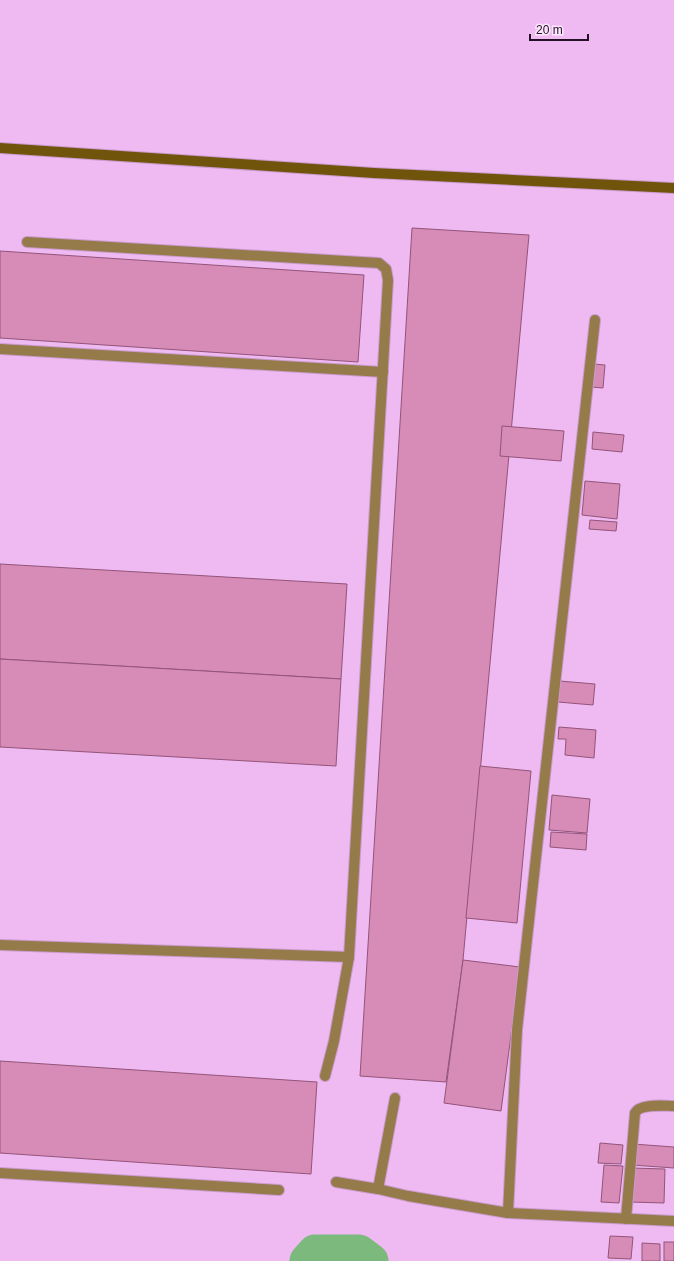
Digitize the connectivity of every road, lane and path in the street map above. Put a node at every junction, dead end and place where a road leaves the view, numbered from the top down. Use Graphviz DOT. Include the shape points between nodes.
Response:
graph roads {
  1 [pos="0,148"];
  2 [pos="674,188"];
  3 [pos="27,242"];
  4 [pos="595,320"];
  5 [pos="0,349"];
  6 [pos="382,372"];
  7 [pos="0,945"];
  8 [pos="349,957"];
  9 [pos="325,1076"];
  10 [pos="396,1098"];
  11 [pos="674,1106"];
  12 [pos="0,1173"];
  13 [pos="336,1182"];
  14 [pos="378,1189"];
  15 [pos="279,1190"];
  16 [pos="508,1213"];
  17 [pos="626,1219"];
  18 [pos="674,1221"];
  1 -- 2 [label="main road" via="374,173"];
  3 -- 6 [label="street" via="379,263 386,269 388,280"];
  4 -- 16 [label="street" via="517,1030"];
  5 -- 6 [label="street"];
  6 -- 8 [label="street"];
  7 -- 8 [label="street"];
  8 -- 9 [label="street"];
  10 -- 14 [label="street"];
  11 -- 17 [label="street" via="644,1107 635,1113"];
  12 -- 15 [label="street"];
  13 -- 14 [label="street"];
  14 -- 16 [label="street"];
  16 -- 17 [label="street"];
  17 -- 18 [label="street"];
}
